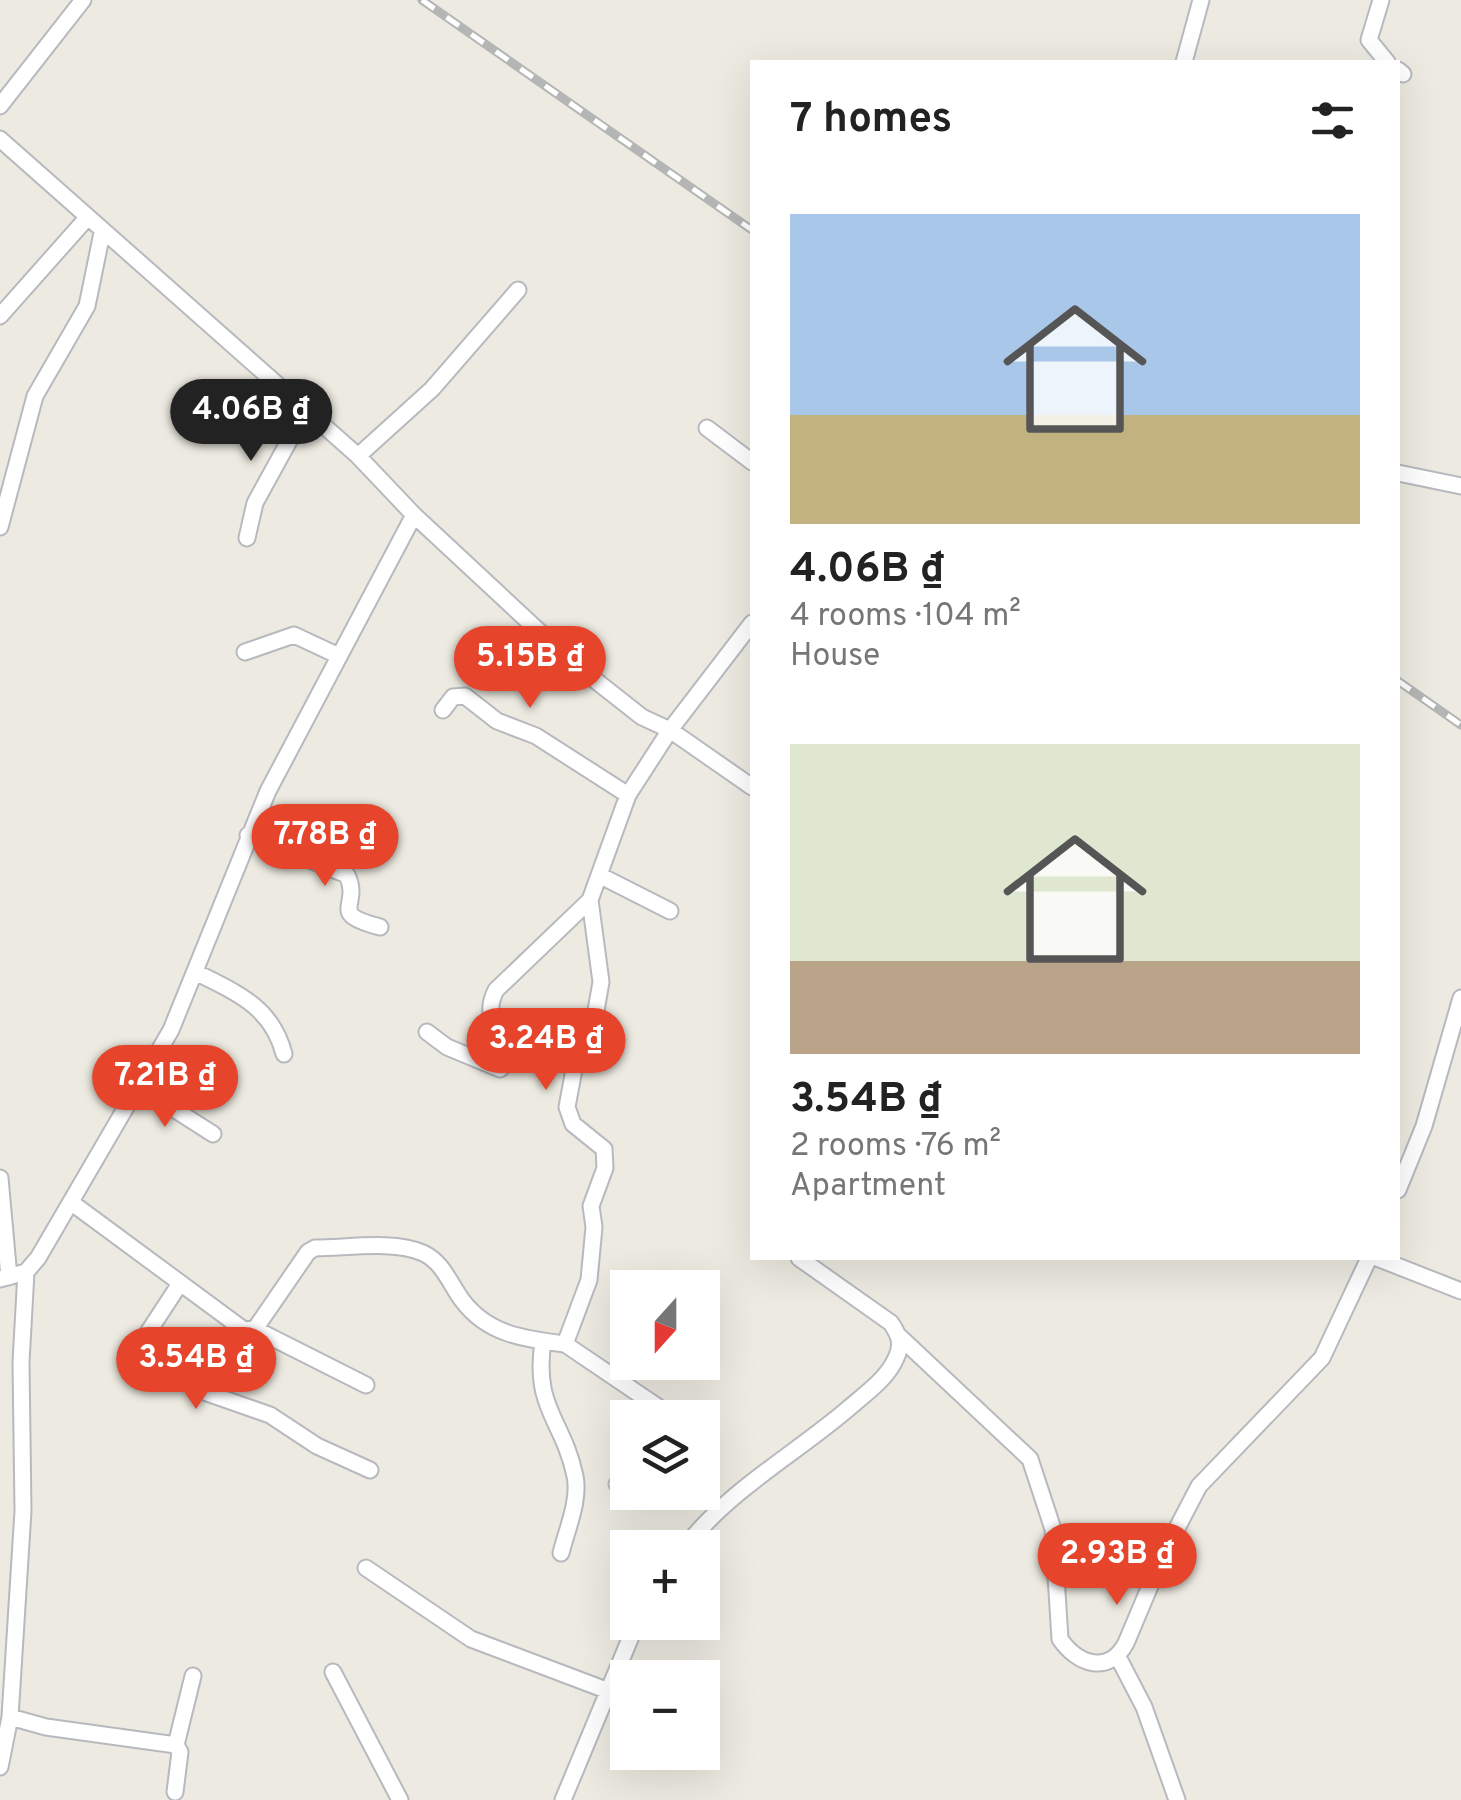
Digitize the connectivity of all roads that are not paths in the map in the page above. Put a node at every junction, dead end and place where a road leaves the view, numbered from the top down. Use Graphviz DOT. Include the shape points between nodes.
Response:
graph roads {
  1 [pos="83,0"];
  2 [pos="1201,0"];
  3 [pos="1381,0"];
  4 [pos="1185,60"];
  5 [pos="1385,60"];
  6 [pos="0,106"];
  7 [pos="0,140"];
  8 [pos="87,218"];
  9 [pos="102,232"];
  10 [pos="518,290"];
  11 [pos="0,316"];
  12 [pos="306,410"];
  13 [pos="707,428"];
  14 [pos="358,456"];
  15 [pos="750,460"];
  16 [pos="1400,473"];
  17 [pos="1461,486"];
  18 [pos="414,515"];
  19 [pos="0,528"];
  20 [pos="246,538"];
  21 [pos="750,626"];
  22 [pos="246,652"];
  23 [pos="338,656"];
  24 [pos="443,710"];
  25 [pos="670,730"];
  26 [pos="750,785"];
  27 [pos="628,795"];
  28 [pos="248,835"];
  29 [pos="600,876"];
  30 [pos="590,900"];
  31 [pos="670,911"];
  32 [pos="380,927"];
  33 [pos="197,973"];
  34 [pos="1460,1001"];
  35 [pos="427,1032"];
  36 [pos="528,1043"];
  37 [pos="578,1048"];
  38 [pos="284,1054"];
  39 [pos="141,1088"];
  40 [pos="213,1134"];
  41 [pos="0,1178"];
  42 [pos="1400,1185"];
  43 [pos="72,1202"];
  44 [pos="802,1260"];
  45 [pos="1368,1260"];
  46 [pos="1382,1260"];
  47 [pos="26,1272"];
  48 [pos="5,1278"];
  49 [pos="178,1285"];
  50 [pos="1461,1291"];
  51 [pos="254,1329"];
  52 [pos="900,1337"];
  53 [pos="543,1341"];
  54 [pos="565,1344"];
  55 [pos="366,1385"];
  56 [pos="645,1400"];
  57 [pos="370,1470"];
  58 [pos="698,1530"];
  59 [pos="561,1553"];
  60 [pos="366,1568"];
  61 [pos="628,1640"];
  62 [pos="1118,1657"];
  63 [pos="333,1672"];
  64 [pos="193,1676"];
  65 [pos="606,1690"];
  66 [pos="10,1717"];
  67 [pos="176,1745"];
  68 [pos="0,1767"];
  69 [pos="175,1792"];
  70 [pos="400,1800"];
  71 [pos="563,1800"];
  72 [pos="1178,1800"];
  1 -- 6 [label="street"];
  2 -- 4 [label="street"];
  3 -- 5 [label="street" via="1370,40"];
  7 -- 8 [label="street"];
  8 -- 9 [label="street"];
  8 -- 11 [label="street"];
  9 -- 12 [label="street"];
  9 -- 19 [label="street" via="87,306 35,396"];
  10 -- 14 [label="street" via="432,388"];
  12 -- 14 [label="street"];
  12 -- 20 [label="street" via="255,503"];
  13 -- 15 [label="street"];
  14 -- 18 [label="street"];
  16 -- 17 [label="street"];
  18 -- 23 [label="street"];
  18 -- 25 [label="street" via="572,662"];
  21 -- 25 [label="street"];
  22 -- 23 [label="street" via="294,635"];
  23 -- 28 [label="street"];
  24 -- 27 [label="street" via="453,697 465,696"];
  25 -- 26 [label="street"];
  25 -- 27 [label="street"];
  27 -- 29 [label="street"];
  28 -- 32 [label="street" via="347,875 348,914"];
  28 -- 33 [label="street"];
  29 -- 30 [label="street"];
  29 -- 31 [label="street"];
  30 -- 36 [label="street" via="492,997 499,1026"];
  30 -- 37 [label="street" via="601,982"];
  33 -- 38 [label="street" via="258,1008 279,1034"];
  33 -- 39 [label="street"];
  34 -- 42 [label="street"];
  35 -- 36 [label="street" via="500,1069"];
  36 -- 37 [label="street"];
  37 -- 54 [label="street" via="567,1106 573,1124 604,1149 604,1168 591,1206 589,1280"];
  39 -- 40 [label="street"];
  39 -- 43 [label="street"];
  41 -- 48 [label="street"];
  43 -- 47 [label="street"];
  43 -- 49 [label="street"];
  44 -- 52 [label="street" via="891,1323"];
  45 -- 62 [label="street" via="1322,1358 1199,1486"];
  46 -- 50 [label="street"];
  47 -- 48 [label="street"];
  47 -- 66 [label="street" via="24,1512"];
  49 -- 51 [label="street" via="232,1325"];
  49 -- 57 [label="street" via="146,1342 206,1392 270,1415"];
  51 -- 53 [label="street" via="316,1248 405,1249 436,1261 485,1323 509,1336"];
  51 -- 55 [label="street"];
  52 -- 58 [label="street" via="887,1375"];
  52 -- 62 [label="street" via="1030,1459 1053,1528 1060,1639 1081,1662 1105,1664"];
  53 -- 54 [label="street"];
  53 -- 59 [label="street" via="540,1390 575,1476"];
  54 -- 56 [label="street"];
  60 -- 65 [label="street" via="471,1639"];
  61 -- 65 [label="street"];
  62 -- 72 [label="street"];
  63 -- 70 [label="street"];
  64 -- 67 [label="street"];
  65 -- 71 [label="street"];
  66 -- 67 [label="street"];
  66 -- 68 [label="street"];
  67 -- 69 [label="street"];
}
